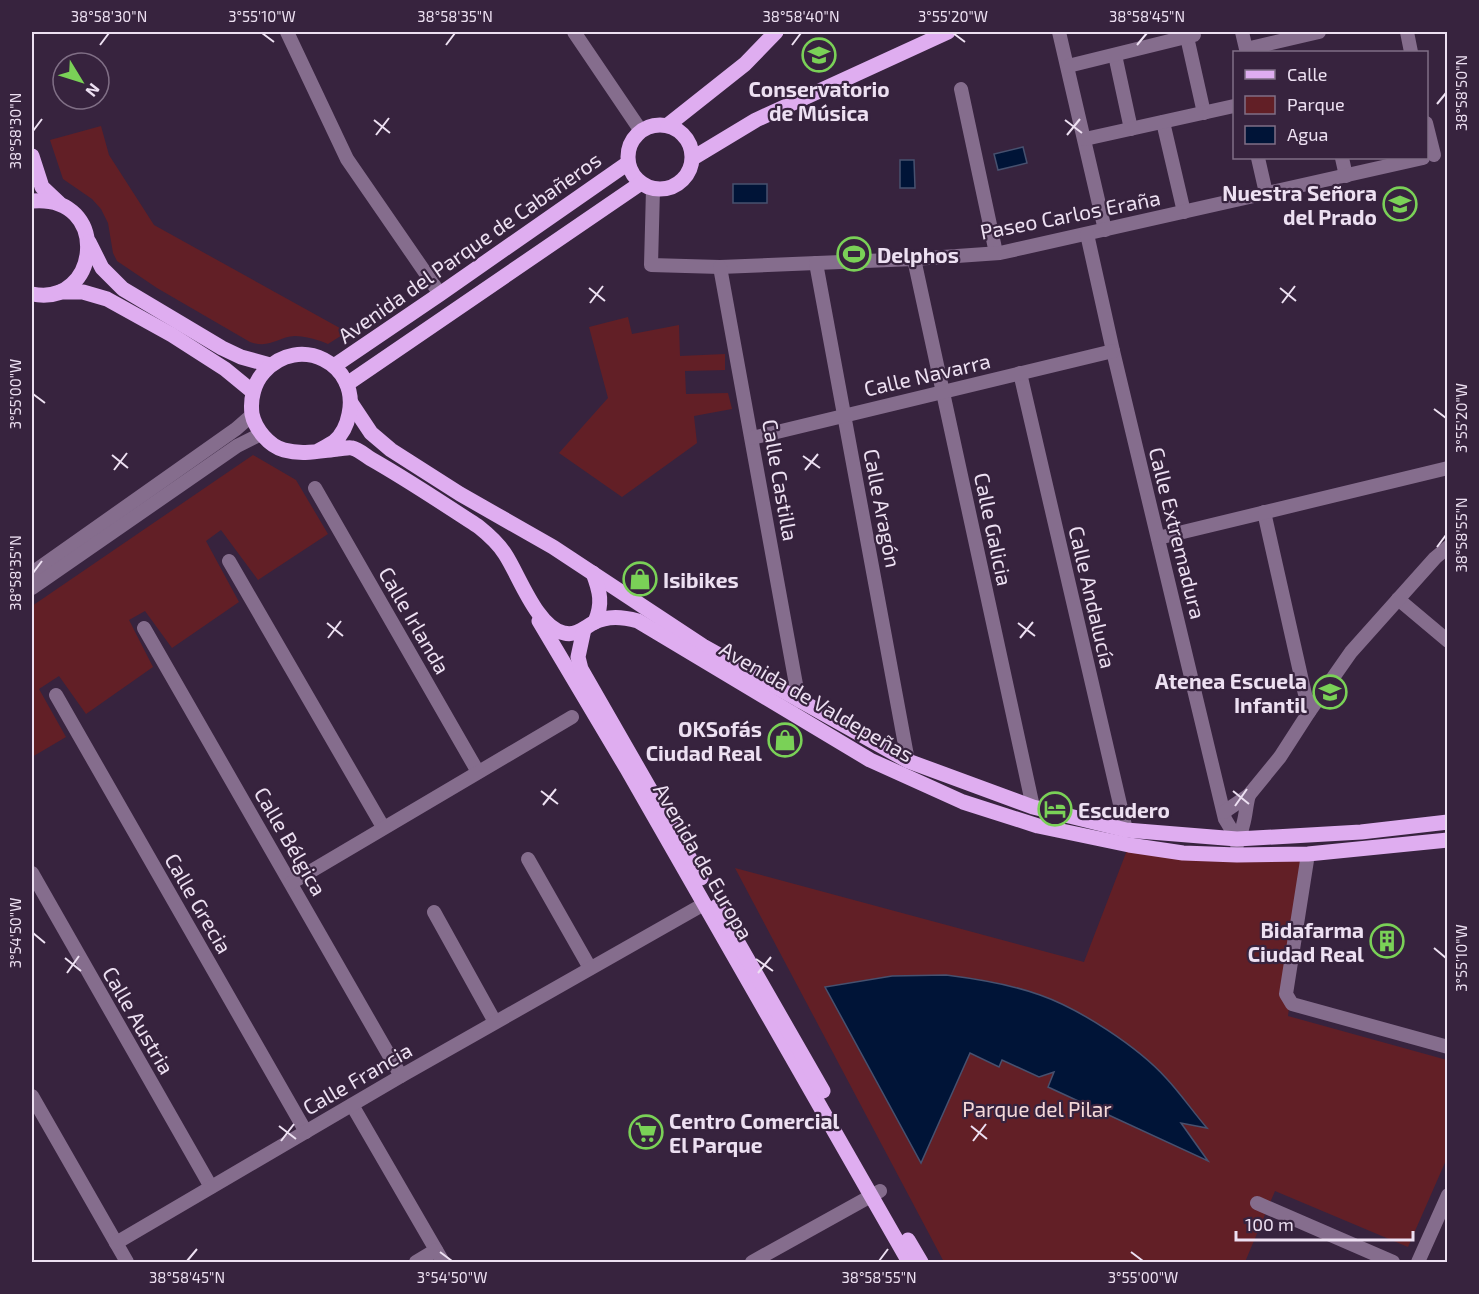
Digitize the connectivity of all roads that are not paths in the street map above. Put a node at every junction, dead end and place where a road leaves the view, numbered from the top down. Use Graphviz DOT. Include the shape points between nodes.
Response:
graph roads {
  1 [pos="287,32"];
  2 [pos="574,32"];
  3 [pos="776,32"];
  4 [pos="948,32"];
  5 [pos="1059,32"];
  6 [pos="1242,32"];
  7 [pos="1319,32"];
  8 [pos="1407,32"];
  9 [pos="1190,34"];
  10 [pos="1411,51"];
  11 [pos="1114,55"];
  12 [pos="1068,66"];
  13 [pos="961,89"];
  14 [pos="1233,106"];
  15 [pos="1204,112"];
  16 [pos="1163,122"];
  17 [pos="668,125"];
  18 [pos="1131,129"];
  19 [pos="641,130"];
  20 [pos="1428,132"];
  21 [pos="1085,139"];
  22 [pos="1433,155"];
  23 [pos="32,156"];
  24 [pos="693,158"];
  25 [pos="1258,159"];
  26 [pos="1342,159"];
  27 [pos="1416,159"];
  28 [pos="628,163"];
  29 [pos="1346,176"];
  30 [pos="647,186"];
  31 [pos="1266,193"];
  32 [pos="32,201"];
  33 [pos="59,203"];
  34 [pos="1184,212"];
  35 [pos="1105,230"];
  36 [pos="1087,234"];
  37 [pos="89,242"];
  38 [pos="996,253"];
  39 [pos="914,259"];
  40 [pos="816,263"];
  41 [pos="720,267"];
  42 [pos="60,292"];
  43 [pos="32,294"];
  44 [pos="440,294"];
  45 [pos="1113,351"];
  46 [pos="270,365"];
  47 [pos="334,366"];
  48 [pos="1020,374"];
  49 [pos="347,384"];
  50 [pos="253,392"];
  51 [pos="943,392"];
  52 [pos="351,403"];
  53 [pos="252,415"];
  54 [pos="844,415"];
  55 [pos="261,434"];
  56 [pos="752,438"];
  57 [pos="318,451"];
  58 [pos="1448,468"];
  59 [pos="315,488"];
  60 [pos="1263,512"];
  61 [pos="1158,538"];
  62 [pos="1448,547"];
  63 [pos="229,561"];
  64 [pos="32,573"];
  65 [pos="593,573"];
  66 [pos="32,588"];
  67 [pos="1398,599"];
  68 [pos="535,606"];
  69 [pos="589,625"];
  70 [pos="144,628"];
  71 [pos="1448,641"];
  72 [pos="56,695"];
  73 [pos="799,701"];
  74 [pos="1309,712"];
  75 [pos="572,717"];
  76 [pos="908,761"];
  77 [pos="478,772"];
  78 [pos="1249,795"];
  79 [pos="1033,807"];
  80 [pos="1224,812"];
  81 [pos="1448,822"];
  82 [pos="383,827"];
  83 [pos="1126,830"];
  84 [pos="1237,839"];
  85 [pos="1448,840"];
  86 [pos="1308,854"];
  87 [pos="1237,855"];
  88 [pos="528,859"];
  89 [pos="32,873"];
  90 [pos="291,883"];
  91 [pos="704,904"];
  92 [pos="434,912"];
  93 [pos="590,968"];
  94 [pos="495,1022"];
  95 [pos="1448,1047"];
  96 [pos="401,1076"];
  97 [pos="32,1096"];
  98 [pos="352,1105"];
  99 [pos="306,1131"];
  100 [pos="211,1187"];
  101 [pos="875,1193"];
  102 [pos="1448,1195"];
  103 [pos="1257,1203"];
  104 [pos="116,1243"];
  105 [pos="440,1257"];
  106 [pos="756,1262"];
  107 [pos="127,1263"];
  108 [pos="416,1263"];
  109 [pos="909,1263"];
  110 [pos="921,1263"];
  111 [pos="1393,1263"];
  112 [pos="1418,1263"];
  1 -- 44 [label="street" via="347,159"];
  2 -- 19 [label="street"];
  3 -- 17 [label="main road" via="745,64"];
  4 -- 24 [label="main road" via="756,120"];
  5 -- 12 [label="street"];
  6 -- 7 [label="street" via="1246,49"];
  8 -- 10 [label="street"];
  9 -- 11 [label="street"];
  9 -- 15 [label="street"];
  11 -- 12 [label="street"];
  11 -- 18 [label="street"];
  12 -- 21 [label="street"];
  13 -- 38 [label="street"];
  14 -- 15 [label="street"];
  15 -- 16 [label="street"];
  16 -- 18 [label="street"];
  16 -- 34 [label="street"];
  17 -- 19 [label="main road"];
  17 -- 24 [label="main road" via="686,137"];
  18 -- 21 [label="street"];
  19 -- 28 [label="main road" via="628,150"];
  20 -- 22 [label="street"];
  21 -- 35 [label="street"];
  23 -- 33 [label="main road" via="42,187"];
  24 -- 30 [label="main road" via="689,172 676,186"];
  25 -- 31 [label="street"];
  26 -- 29 [label="street"];
  27 -- 29 [label="street, Paseo Carlos Eraña"];
  28 -- 30 [label="main road" via="633,175"];
  28 -- 44 [label="main road, Avenida del Parque de Cabañeros"];
  29 -- 31 [label="street, Paseo Carlos Eraña"];
  30 -- 41 [label="street, Paseo Carlos Eraña" via="651,265"];
  30 -- 49 [label="main road, Avenida del Parque de Cabañeros"];
  31 -- 34 [label="street, Paseo Carlos Eraña"];
  32 -- 33 [label="main road"];
  33 -- 37 [label="main road" via="79,219"];
  34 -- 35 [label="street, Paseo Carlos Eraña"];
  35 -- 36 [label="street, Paseo Carlos Eraña"];
  36 -- 38 [label="street, Paseo Carlos Eraña"];
  36 -- 45 [label="street, Calle Extremadura"];
  37 -- 42 [label="main road" via="81,273"];
  37 -- 46 [label="main road" via="102,268 123,289 222,348"];
  38 -- 39 [label="street, Paseo Carlos Eraña"];
  39 -- 40 [label="street, Paseo Carlos Eraña"];
  39 -- 51 [label="street, Calle Galicia"];
  40 -- 41 [label="street, Paseo Carlos Eraña"];
  40 -- 54 [label="street, Calle Aragón"];
  41 -- 56 [label="street, Calle Castilla"];
  42 -- 43 [label="main road"];
  42 -- 50 [label="main road" via="83,292 107,299 172,335"];
  44 -- 47 [label="main road, Avenida del Parque de Cabañeros"];
  45 -- 48 [label="street, Calle Navarra"];
  45 -- 61 [label="street, Calle Extremadura"];
  46 -- 47 [label="main road" via="281,358 308,354"];
  46 -- 50 [label="main road"];
  47 -- 49 [label="main road"];
  48 -- 51 [label="street, Calle Navarra"];
  48 -- 83 [label="street, Calle Andalucía"];
  49 -- 52 [label="main road"];
  50 -- 53 [label="main road"];
  51 -- 54 [label="street, Calle Navarra"];
  51 -- 79 [label="street, Calle Galicia"];
  52 -- 57 [label="main road" via="346,425 335,441"];
  52 -- 65 [label="main road, Avenida de Valdepeñas" via="371,433 391,450"];
  53 -- 55 [label="main road"];
  53 -- 64 [label="street"];
  54 -- 56 [label="street, Calle Navarra"];
  54 -- 76 [label="street, Calle Aragón"];
  55 -- 57 [label="main road" via="279,448 298,454"];
  55 -- 66 [label="street" via="237,446"];
  56 -- 73 [label="street, Calle Castilla"];
  57 -- 68 [label="main road, Avenida de Valdepeñas" via="352,448 479,527 503,551"];
  58 -- 60 [label="street"];
  59 -- 77 [label="street, Calle Irlanda"];
  60 -- 61 [label="street"];
  60 -- 74 [label="street"];
  61 -- 80 [label="street, Calle Extremadura"];
  62 -- 67 [label="street"];
  63 -- 82 [label="street"];
  65 -- 69 [label="main road, Avenida de Europa" via="601,605"];
  65 -- 73 [label="main road, Avenida de Valdepeñas" via="704,646"];
  67 -- 71 [label="street"];
  67 -- 74 [label="street" via="1351,652"];
  68 -- 69 [label="main road, Avenida de Valdepeñas" via="551,628 567,634"];
  68 -- 91 [label="main road, Avenida de Europa" via="543,631"];
  69 -- 87 [label="main road, Avenida de Valdepeñas" via="609,618 638,621 870,760 963,802 1038,826 1129,845"];
  69 -- 101 [label="main road, Avenida de Europa" via="578,657 581,669 649,784"];
  70 -- 90 [label="street, Calle Bélgica"];
  72 -- 99 [label="street, Calle Grecia"];
  73 -- 76 [label="main road, Avenida de Valdepeñas"];
  74 -- 78 [label="street"];
  75 -- 77 [label="street"];
  76 -- 79 [label="main road, Avenida de Valdepeñas"];
  77 -- 82 [label="street"];
  78 -- 80 [label="street"];
  78 -- 84 [label="street"];
  79 -- 83 [label="main road, Avenida de Valdepeñas"];
  80 -- 84 [label="street, Calle Extremadura"];
  81 -- 84 [label="main road, Avenida de Valdepeñas"];
  82 -- 90 [label="street"];
  83 -- 84 [label="main road, Avenida de Valdepeñas"];
  84 -- 87 [label="street"];
  85 -- 86 [label="main road, Avenida de Valdepeñas"];
  86 -- 87 [label="main road, Avenida de Valdepeñas"];
  86 -- 95 [label="street" via="1286,994 1292,1004"];
  88 -- 93 [label="street"];
  89 -- 100 [label="street, Calle Austria"];
  90 -- 96 [label="street, Calle Bélgica"];
  91 -- 93 [label="street, Calle Francia"];
  91 -- 101 [label="main road, Avenida de Europa"];
  92 -- 94 [label="street"];
  93 -- 94 [label="street, Calle Francia"];
  94 -- 96 [label="street, Calle Francia"];
  96 -- 98 [label="street, Calle Francia"];
  97 -- 104 [label="street"];
  98 -- 99 [label="street, Calle Francia"];
  98 -- 105 [label="street"];
  99 -- 100 [label="street, Calle Francia"];
  100 -- 104 [label="street, Calle Francia"];
  101 -- 106 [label="street"];
  101 -- 109 [label="main road, Avenida de Europa"];
  101 -- 110 [label="main road, Avenida de Europa"];
  102 -- 112 [label="street"];
  103 -- 111 [label="street"];
  104 -- 107 [label="street"];
  105 -- 108 [label="street"];
}
